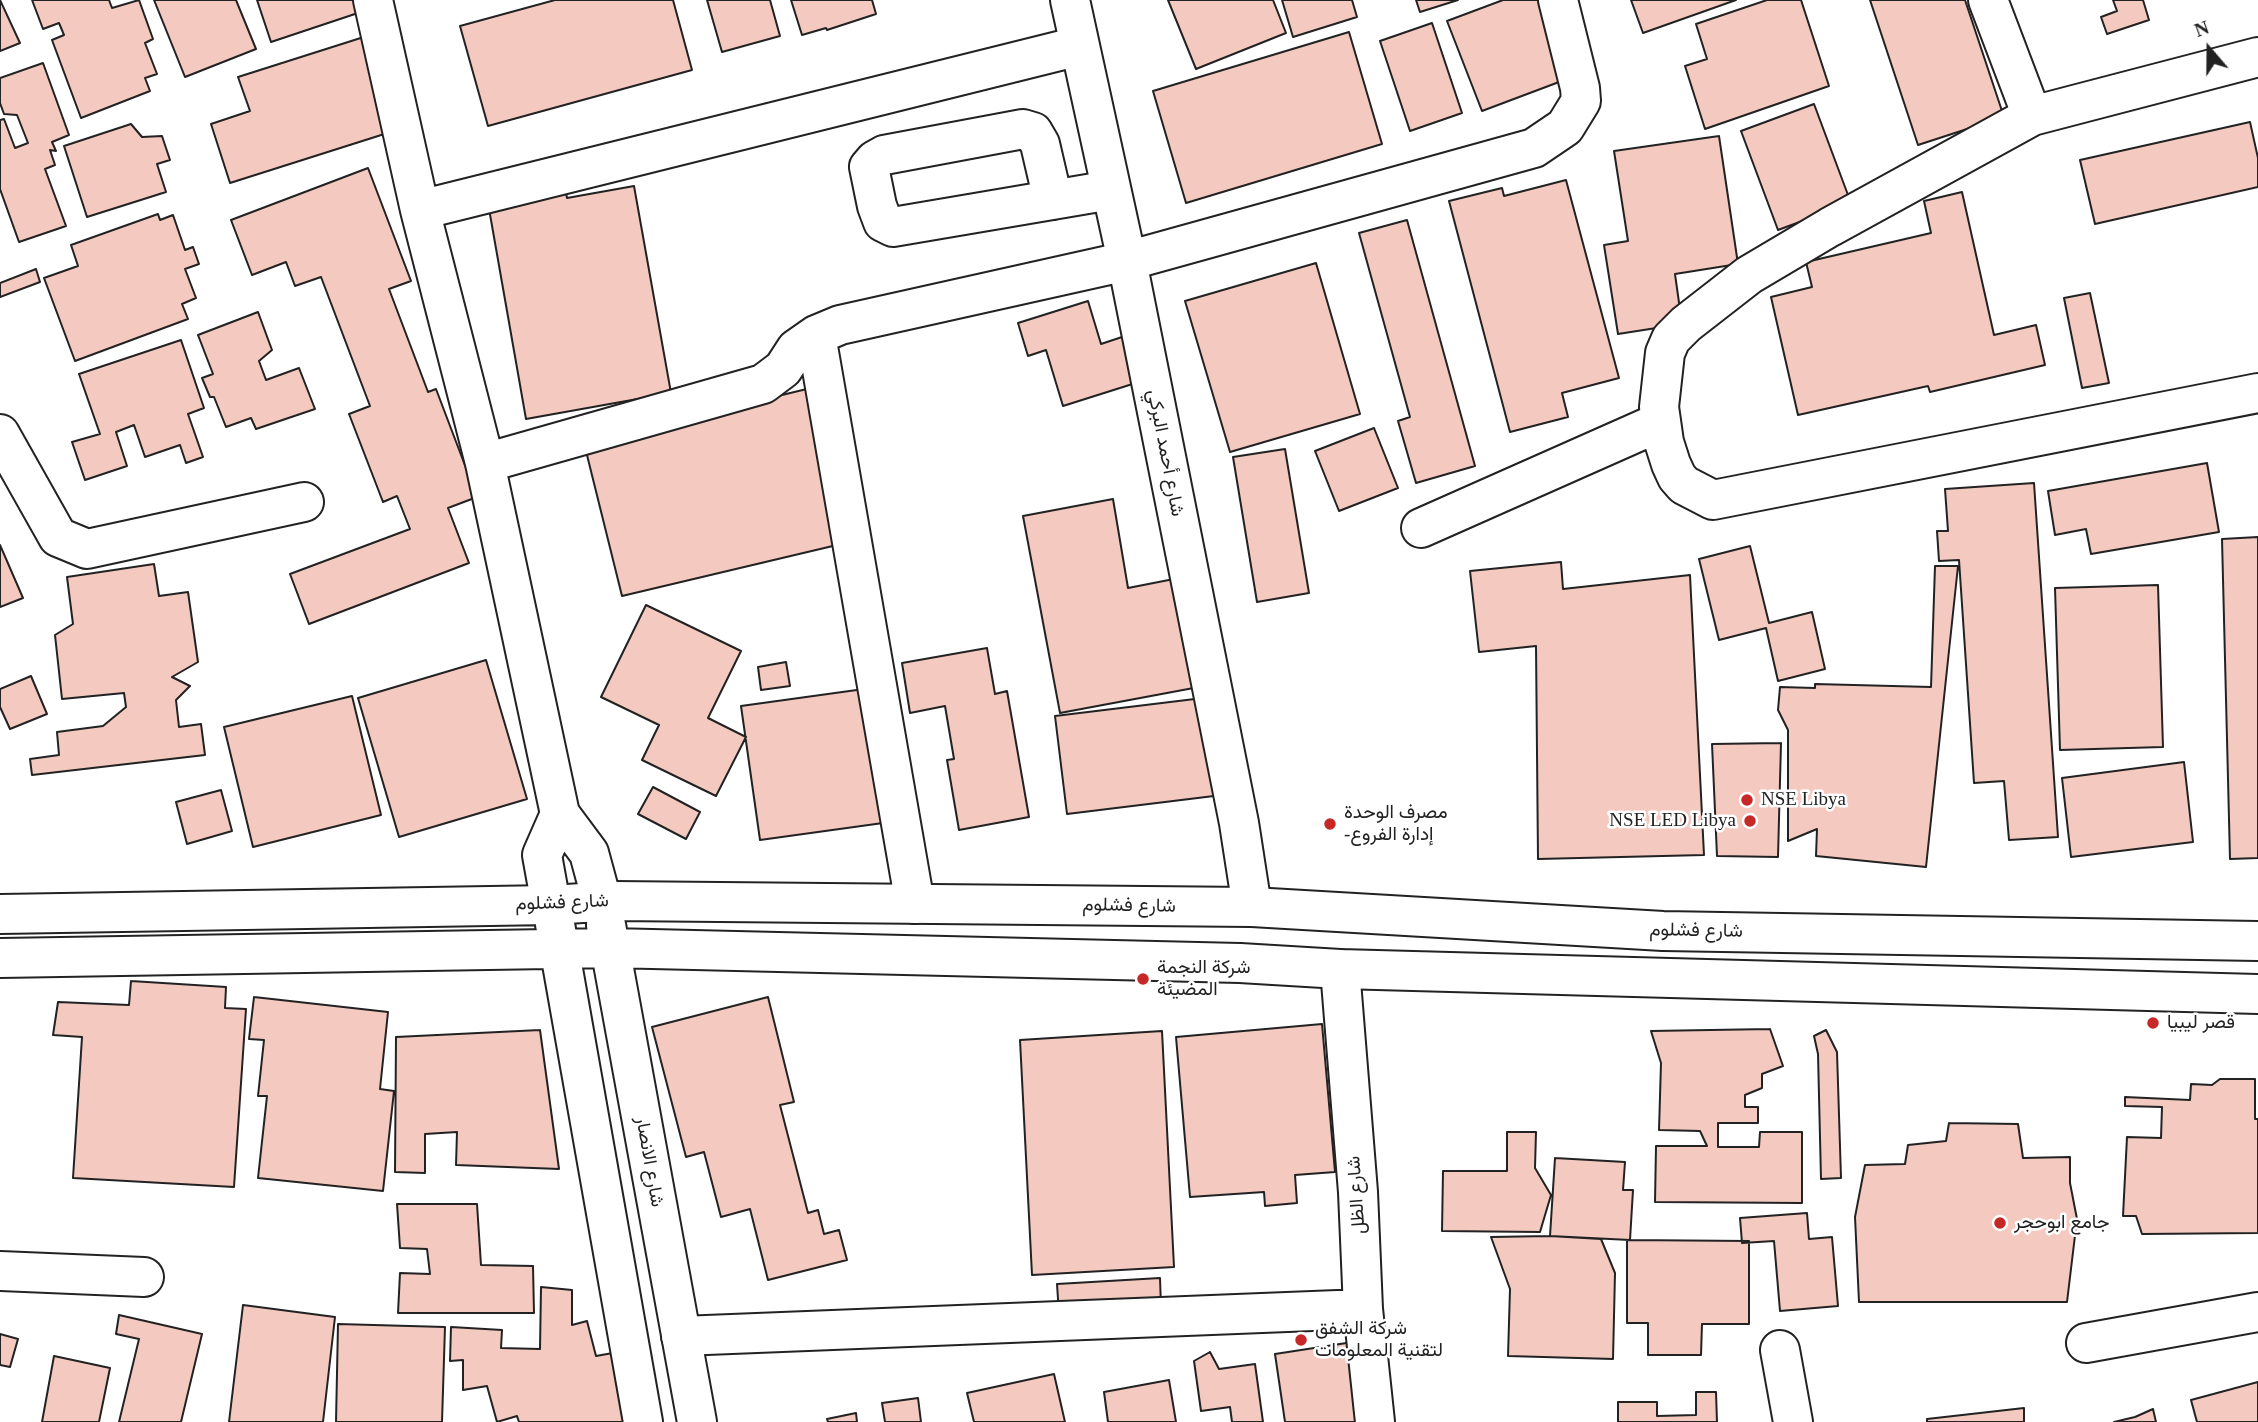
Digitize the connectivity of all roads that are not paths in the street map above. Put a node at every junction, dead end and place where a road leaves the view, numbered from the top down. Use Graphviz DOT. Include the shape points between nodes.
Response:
graph roads {
  1 [pos="373,0"];
  2 [pos="1070,0"];
  3 [pos="1558,0"];
  4 [pos="1988,0"];
  5 [pos="1079,46"];
  6 [pos="2258,57"];
  7 [pos="2032,116"];
  8 [pos="1111,190"];
  9 [pos="1053,200"];
  10 [pos="420,210"];
  11 [pos="1127,261"];
  12 [pos="816,335"];
  13 [pos="2258,393"];
  14 [pos="1660,422"];
  15 [pos="0,434"];
  16 [pos="485,463"];
  17 [pos="304,502"];
  18 [pos="1421,528"];
  19 [pos="560,814"];
  20 [pos="602,901"];
  21 [pos="915,904"];
  22 [pos="551,905"];
  23 [pos="1252,907"];
  24 [pos="0,914"];
  25 [pos="2258,941"];
  26 [pos="610,948"];
  27 [pos="561,950"];
  28 [pos="0,958"];
  29 [pos="1340,969"];
  30 [pos="2258,995"];
  31 [pos="0,1271"];
  32 [pos="144,1277"];
  33 [pos="1363,1309"];
  34 [pos="2258,1312"];
  35 [pos="681,1336"];
  36 [pos="2086,1343"];
  37 [pos="1780,1350"];
  38 [pos="643,1422"];
  39 [pos="697,1422"];
  40 [pos="1375,1422"];
  41 [pos="1793,1422"];
  1 -- 10 [label="street"];
  2 -- 5 [label="street, شارع أحمد البركي"];
  3 -- 11 [label="street" via="1581,100 1565,127 1551,138 1534,148"];
  4 -- 7 [label="street"];
  5 -- 8 [label="street, شارع أحمد البركي"];
  5 -- 10 [label="street"];
  6 -- 7 [label="street"];
  7 -- 14 [label="street" via="1760,268 1686,324 1671,338 1665,353"];
  8 -- 9 [label="street"];
  8 -- 11 [label="street, شارع أحمد البركي"];
  10 -- 16 [label="street"];
  11 -- 12 [label="street" via="839,325"];
  11 -- 23 [label="street, شارع أحمد البركي"];
  12 -- 16 [label="street" via="763,384"];
  12 -- 21 [label="street"];
  13 -- 14 [label="street" via="1713,500 1677,477"];
  14 -- 18 [label="street"];
  15 -- 17 [label="street" via="58,537 87,549"];
  16 -- 19 [label="street"];
  19 -- 20 [label="street, شارع الانصار" via="589,853"];
  19 -- 22 [label="street" via="542,855"];
  20 -- 21 [label="street, شارع فشلوم"];
  20 -- 22 [label="street, شارع فشلوم"];
  20 -- 26 [label="street, شارع الانصار"];
  21 -- 23 [label="street, شارع فشلوم"];
  22 -- 24 [label="street, شارع فشلوم"];
  22 -- 27 [label="street"];
  23 -- 25 [label="street, شارع فشلوم" via="1663,931"];
  26 -- 27 [label="street"];
  26 -- 29 [label="street"];
  26 -- 35 [label="street, شارع الانصار"];
  27 -- 28 [label="street"];
  27 -- 38 [label="street"];
  29 -- 30 [label="street"];
  29 -- 33 [label="street, شارع الظل"];
  31 -- 32 [label="street"];
  33 -- 35 [label="street"];
  33 -- 40 [label="street, شارع الظل"];
  34 -- 36 [label="street"];
  35 -- 39 [label="street, شارع الانصار"];
  37 -- 41 [label="street"];
}
